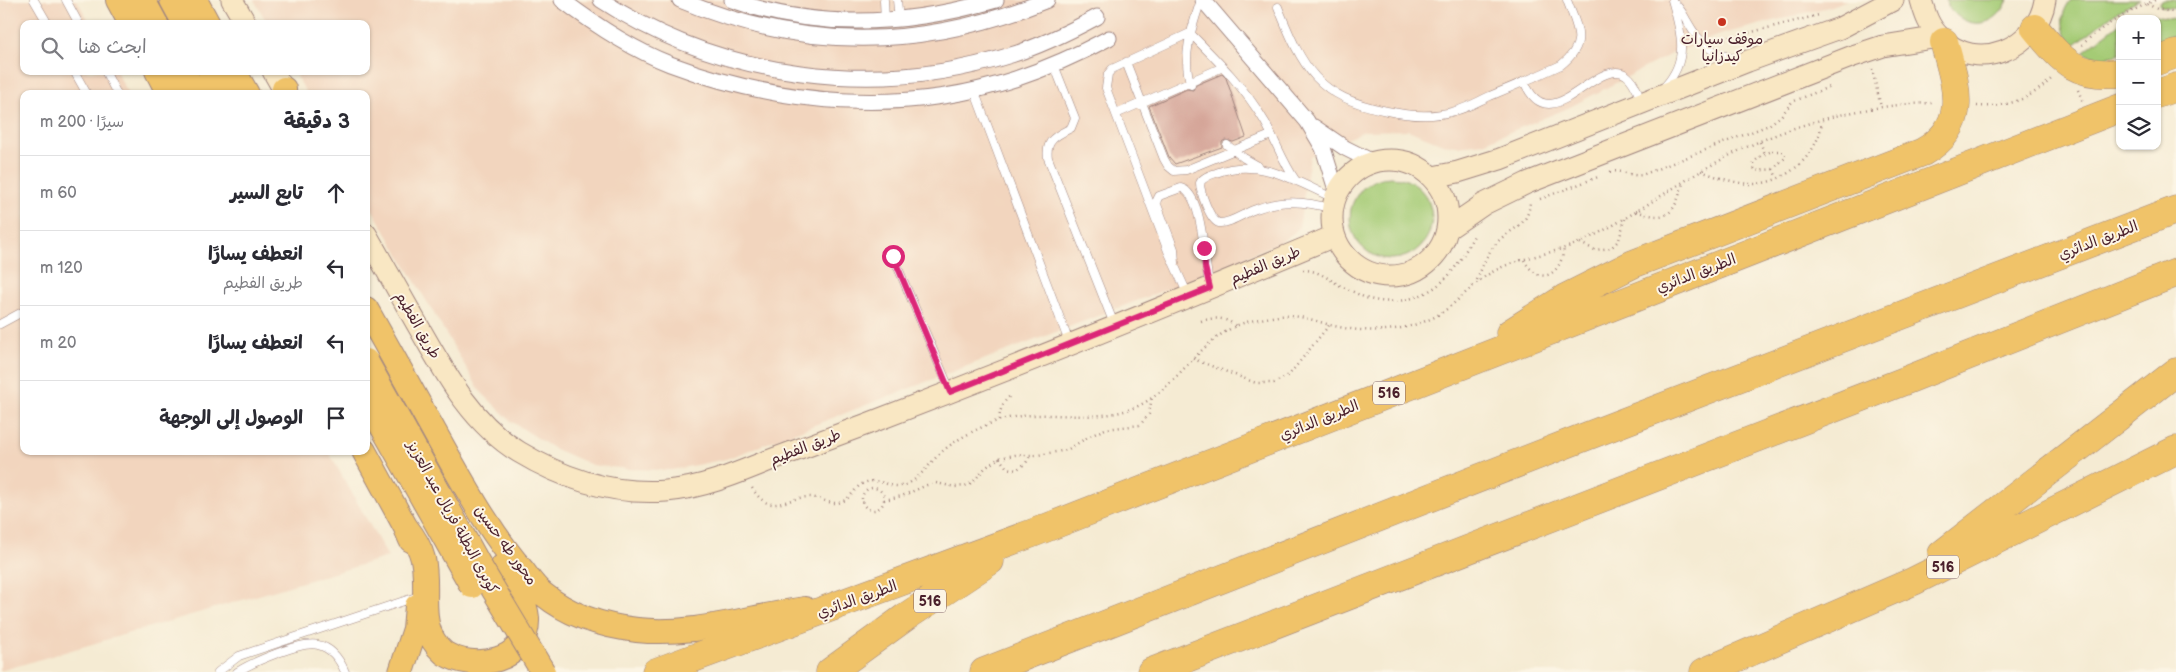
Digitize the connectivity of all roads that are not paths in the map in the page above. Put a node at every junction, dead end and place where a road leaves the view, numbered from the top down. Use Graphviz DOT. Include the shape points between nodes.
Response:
graph roads {
  1 [pos="34,0"];
  2 [pos="66,0"];
  3 [pos="118,0"];
  4 [pos="143,0"];
  5 [pos="172,0"];
  6 [pos="195,0"];
  7 [pos="232,0"];
  8 [pos="562,0"];
  9 [pos="601,0"];
  10 [pos="680,0"];
  11 [pos="732,0"];
  12 [pos="884,0"];
  13 [pos="897,0"];
  14 [pos="996,0"];
  15 [pos="1047,0"];
  16 [pos="1202,0"];
  17 [pos="1567,0"];
  18 [pos="1893,0"];
  19 [pos="1921,0"];
  20 [pos="2045,0"];
  21 [pos="1672,1"];
  22 [pos="1278,7"];
  23 [pos="1097,17"];
  24 [pos="46,20"];
  25 [pos="77,20"];
  26 [pos="129,20"];
  27 [pos="154,20"];
  28 [pos="183,20"];
  29 [pos="206,20"];
  30 [pos="244,20"];
  31 [pos="892,20"];
  32 [pos="848,21"];
  33 [pos="2035,28"];
  34 [pos="1190,33"];
  35 [pos="846,38"];
  36 [pos="1109,38"];
  37 [pos="1942,39"];
  38 [pos="2176,54"];
  39 [pos="1748,60"];
  40 [pos="2160,60"];
  41 [pos="1126,62"];
  42 [pos="1054,65"];
  43 [pos="1223,67"];
  44 [pos="2116,73"];
  45 [pos="76,75"];
  46 [pos="107,75"];
  47 [pos="159,75"];
  48 [pos="185,75"];
  49 [pos="212,75"];
  50 [pos="236,75"];
  51 [pos="1524,81"];
  52 [pos="1190,83"];
  53 [pos="2176,88"];
  54 [pos="85,90"];
  55 [pos="115,90"];
  56 [pos="167,90"];
  57 [pos="194,90"];
  58 [pos="219,90"];
  59 [pos="245,90"];
  60 [pos="974,90"];
  61 [pos="2161,93"];
  62 [pos="1649,101"];
  63 [pos="1143,102"];
  64 [pos="2116,110"];
  65 [pos="1116,114"];
  66 [pos="1307,122"];
  67 [pos="1271,135"];
  68 [pos="1227,145"];
  69 [pos="1234,150"];
  70 [pos="1373,162"];
  71 [pos="1262,168"];
  72 [pos="1433,177"];
  73 [pos="1296,181"];
  74 [pos="1335,200"];
  75 [pos="2176,210"];
  76 [pos="1449,228"];
  77 [pos="1334,236"];
  78 [pos="370,241"];
  79 [pos="893,256"];
  80 [pos="1175,263"];
  81 [pos="2176,272"];
  82 [pos="1210,288"];
  83 [pos="1189,297"];
  84 [pos="20,313"];
  85 [pos="370,316"];
  86 [pos="0,324"];
  87 [pos="1114,326"];
  88 [pos="1070,344"];
  89 [pos="1472,360"];
  90 [pos="370,368"];
  91 [pos="2176,372"];
  92 [pos="950,392"];
  93 [pos="370,405"];
  94 [pos="2176,450"];
  95 [pos="366,455"];
  96 [pos="476,506"];
  97 [pos="405,526"];
  98 [pos="1033,533"];
  99 [pos="1914,581"];
  100 [pos="418,597"];
  101 [pos="836,607"];
  102 [pos="218,672"];
  103 [pos="237,672"];
  104 [pos="345,672"];
  105 [pos="400,672"];
  106 [pos="524,672"];
  107 [pos="543,672"];
  108 [pos="656,672"];
  109 [pos="830,672"];
  110 [pos="984,672"];
  111 [pos="1151,672"];
  112 [pos="1704,672"];
  1 -- 24 [label="lane"];
  2 -- 25 [label="lane"];
  3 -- 26 [label="main road"];
  4 -- 27 [label="main road"];
  5 -- 28 [label="main road"];
  6 -- 29 [label="main road"];
  7 -- 30 [label="street"];
  8 -- 60 [label="street" via="609,32 668,63 759,90 821,100 884,102"];
  9 -- 23 [label="street" via="662,34 718,54 792,72 859,78 919,75 981,64 1041,44"];
  10 -- 35 [label="street" via="776,30"];
  11 -- 32 [label="street" via="780,13"];
  12 -- 31 [label="lane"];
  13 -- 31 [label="lane"];
  14 -- 31 [label="street" via="960,10"];
  15 -- 35 [label="street" via="1005,16 948,31 894,39"];
  16 -- 34 [label="lane"];
  16 -- 66 [label="street"];
  17 -- 51 [label="lane" via="1579,32 1578,45 1560,65"];
  18 -- 39 [label="street" via="1840,28"];
  19 -- 37 [label="street" via="1927,20"];
  20 -- 33 [label="street"];
  21 -- 39 [label="lane" via="1706,48 1725,57"];
  21 -- 62 [label="lane" via="1682,38 1681,55 1674,74"];
  22 -- 51 [label="lane" via="1295,49 1311,72 1333,92 1360,106 1406,115 1443,114 1457,111"];
  31 -- 32 [label="street"];
  32 -- 35 [label="street"];
  33 -- 37 [label="street" via="2009,50 1992,55 1959,50"];
  33 -- 44 [label="highway" via="2066,62 2083,72"];
  34 -- 41 [label="lane"];
  34 -- 43 [label="lane"];
  34 -- 52 [label="lane" via="1186,65"];
  36 -- 42 [label="street"];
  37 -- 76 [label="street" via="1902,42 1865,51 1529,193 1484,204"];
  37 -- 89 [label="highway" via="1957,104 1948,133 1937,144 1597,281 1533,318"];
  38 -- 40 [label="highway"];
  39 -- 62 [label="street"];
  41 -- 63 [label="lane"];
  41 -- 65 [label="lane" via="1112,69 1106,81"];
  42 -- 60 [label="street"];
  42 -- 87 [label="lane" via="1076,118 1071,128 1053,138 1048,158"];
  43 -- 52 [label="lane"];
  43 -- 67 [label="lane" via="1244,92"];
  45 -- 54 [label="lane"];
  46 -- 55 [label="lane"];
  47 -- 56 [label="main road"];
  48 -- 57 [label="main road"];
  49 -- 58 [label="main road"];
  50 -- 59 [label="main road"];
  51 -- 62 [label="lane" via="1538,101 1554,103 1608,74 1618,72 1631,79"];
  52 -- 63 [label="lane"];
  53 -- 61 [label="highway"];
  60 -- 88 [label="lane"];
  62 -- 72 [label="street" via="1500,160"];
  63 -- 65 [label="lane"];
  63 -- 69 [label="lane" via="1164,159 1174,171 1186,170"];
  64 -- 89 [label="highway, الطريق الدائري / 516"];
  65 -- 80 [label="lane"];
  66 -- 70 [label="street"];
  66 -- 74 [label="street" via="1323,148"];
  67 -- 69 [label="lane"];
  67 -- 73 [label="lane"];
  68 -- 69 [label="lane"];
  69 -- 71 [label="lane"];
  70 -- 72 [label="street" via="1405,161"];
  70 -- 74 [label="street" via="1358,168 1346,179"];
  71 -- 73 [label="lane"];
  71 -- 74 [label="lane" via="1231,168 1201,180 1200,188 1215,221 1222,223 1276,203"];
  72 -- 76 [label="street" via="1447,200"];
  73 -- 74 [label="lane"];
  74 -- 77 [label="street"];
  75 -- 110 [label="highway, الطريق الدائري"];
  76 -- 77 [label="street" via="1441,249 1426,265 1406,275 1384,277 1362,270 1345,256"];
  77 -- 82 [label="street, طريق الفطيم"];
  78 -- 92 [label="street, طريق الفطيم" via="460,396 486,425 516,451 551,470 588,484 627,490 667,490 706,484"];
  79 -- 92 [label="lane"];
  80 -- 82 [label="lane" via="1174,249 1156,202 1159,196 1181,188 1189,194 1202,229"];
  80 -- 83 [label="lane"];
  81 -- 111 [label="highway"];
  82 -- 83 [label="street, طريق الفطيم"];
  83 -- 87 [label="street, طريق الفطيم"];
  84 -- 86 [label="lane"];
  85 -- 96 [label="main road, محور طه حسين"];
  87 -- 88 [label="street, طريق الفطيم"];
  88 -- 92 [label="street, طريق الفطيم"];
  89 -- 98 [label="highway, الطريق الدائري / 516"];
  90 -- 107 [label="main road, كوبرى البطلة فريال عبد العزيز, bridge" via="483,572"];
  91 -- 99 [label="highway, 516" via="1947,550"];
  93 -- 106 [label="main road, كوبرى البطلة فريال عبد العزيز, bridge" via="469,582"];
  94 -- 99 [label="highway, 516"];
  95 -- 97 [label="main road"];
  96 -- 97 [label="main road" via="496,553 525,604 526,630 520,645 498,663 469,666 455,661 435,642 425,621 423,558"];
  96 -- 101 [label="main road, محور طه حسين" via="541,593 565,609 596,623 637,630 678,631 777,613"];
  97 -- 100 [label="main road" via="416,560"];
  98 -- 101 [label="highway, الطريق الدائري / 516"];
  98 -- 109 [label="highway, 516" via="907,616"];
  99 -- 112 [label="highway, 516"];
  100 -- 102 [label="lane" via="239,656"];
  100 -- 105 [label="main road" via="415,629"];
  101 -- 108 [label="highway, الطريق الدائري / 516"];
  103 -- 104 [label="lane" via="266,658 316,644 333,653"];
}
